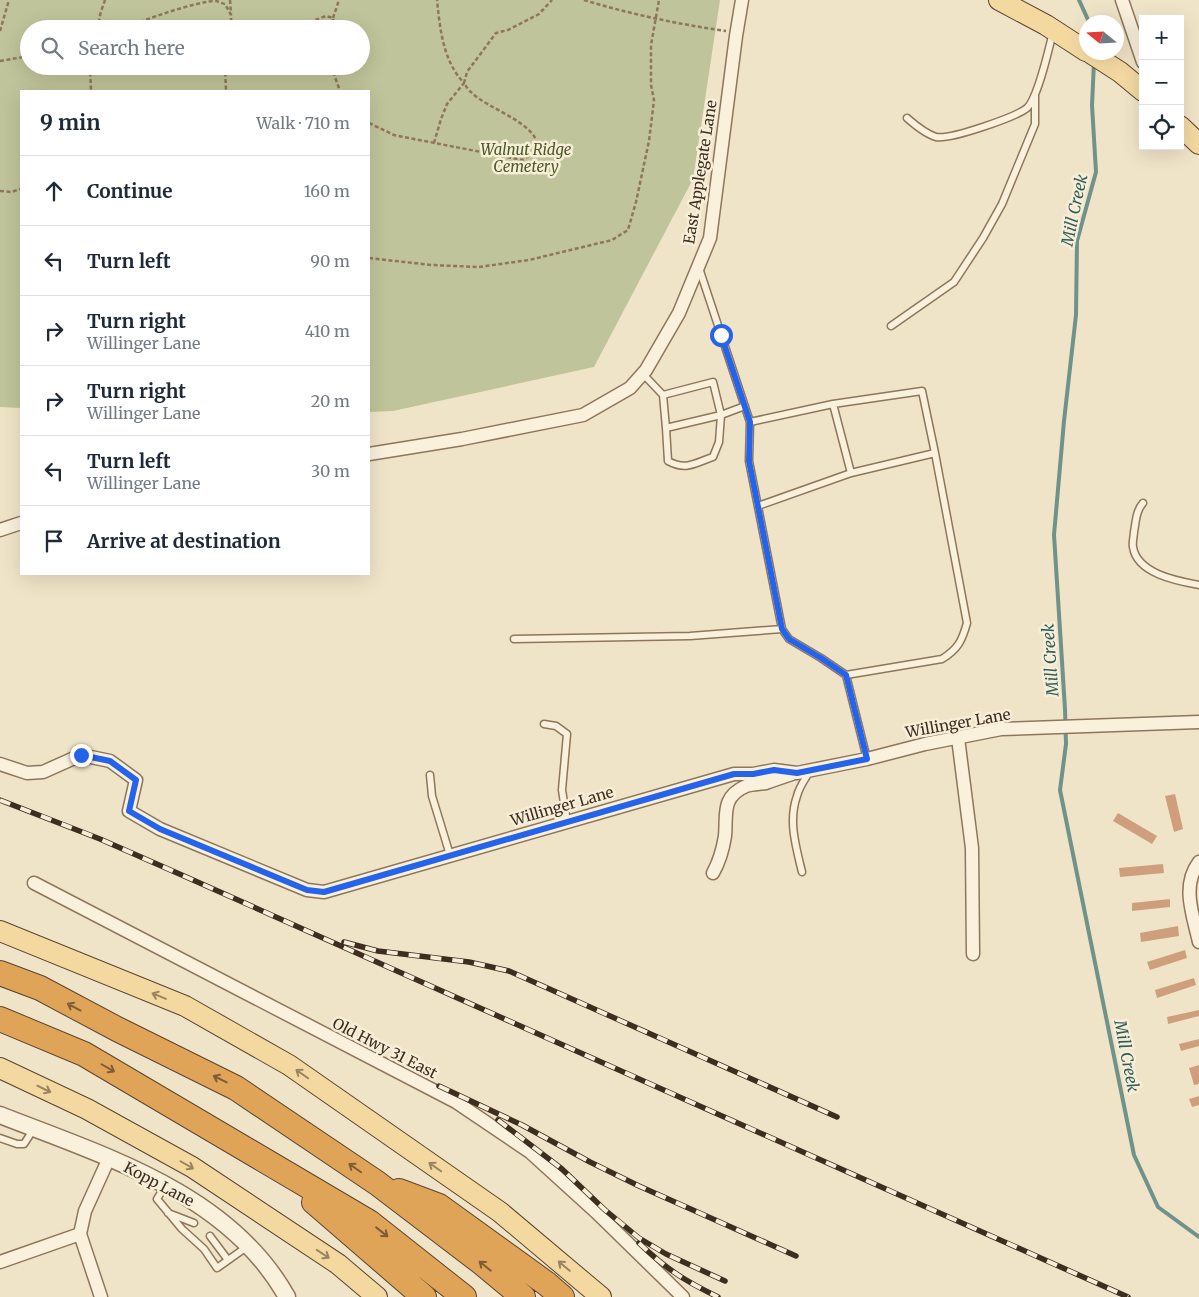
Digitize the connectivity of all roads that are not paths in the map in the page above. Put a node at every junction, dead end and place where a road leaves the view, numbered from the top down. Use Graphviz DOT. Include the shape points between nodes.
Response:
graph roads {
  1 [pos="742,0"];
  2 [pos="999,0"];
  3 [pos="1122,0"];
  4 [pos="1057,33"];
  5 [pos="1079,46"];
  6 [pos="1100,60"];
  7 [pos="1142,60"];
  8 [pos="1139,88"];
  9 [pos="1035,95"];
  10 [pos="907,118"];
  11 [pos="1184,129"];
  12 [pos="1198,140"];
  13 [pos="699,268"];
  14 [pos="891,326"];
  15 [pos="643,374"];
  16 [pos="663,395"];
  17 [pos="833,404"];
  18 [pos="744,406"];
  19 [pos="721,414"];
  20 [pos="750,422"];
  21 [pos="666,428"];
  22 [pos="935,453"];
  23 [pos="370,454"];
  24 [pos="852,473"];
  25 [pos="1144,503"];
  26 [pos="758,506"];
  27 [pos="20,523"];
  28 [pos="0,530"];
  29 [pos="1199,586"];
  30 [pos="782,629"];
  31 [pos="514,639"];
  32 [pos="846,675"];
  33 [pos="1199,722"];
  34 [pos="544,724"];
  35 [pos="958,738"];
  36 [pos="867,759"];
  37 [pos="0,764"];
  38 [pos="810,770"];
  39 [pos="797,773"];
  40 [pos="430,775"];
  41 [pos="567,822"];
  42 [pos="450,855"];
  43 [pos="1199,862"];
  44 [pos="802,872"];
  45 [pos="713,873"];
  46 [pos="34,883"];
  47 [pos="0,931"];
  48 [pos="1199,942"];
  49 [pos="973,954"];
  50 [pos="0,972"];
  51 [pos="0,1018"];
  52 [pos="0,1068"];
  53 [pos="0,1115"];
  54 [pos="34,1129"];
  55 [pos="0,1138"];
  56 [pos="109,1158"];
  57 [pos="267,1162"];
  58 [pos="377,1183"];
  59 [pos="166,1185"];
  60 [pos="167,1212"];
  61 [pos="194,1223"];
  62 [pos="80,1234"];
  63 [pos="210,1236"];
  64 [pos="248,1246"];
  65 [pos="228,1260"];
  66 [pos="0,1262"];
  67 [pos="101,1297"];
  68 [pos="287,1297"];
  69 [pos="377,1297"];
  70 [pos="424,1297"];
  71 [pos="464,1297"];
  72 [pos="523,1297"];
  73 [pos="562,1297"];
  74 [pos="601,1297"];
  75 [pos="683,1297"];
  1 -- 13 [label="street, East Applegate Lane" via="710,238"];
  2 -- 4 [label="main road"];
  3 -- 7 [label="street"];
  4 -- 5 [label="main road"];
  4 -- 9 [label="lane"];
  6 -- 8 [label="main road"];
  9 -- 10 [label="lane" via="1028,108 965,133 937,137"];
  9 -- 14 [label="lane" via="1035,124 1002,204 984,238 954,282"];
  11 -- 12 [label="main road"];
  13 -- 15 [label="street, East Applegate Lane" via="680,313"];
  13 -- 18 [label="lane"];
  15 -- 16 [label="lane"];
  15 -- 23 [label="street, East Applegate Lane" via="630,388 583,414"];
  16 -- 19 [label="lane" via="713,382"];
  16 -- 21 [label="lane"];
  17 -- 20 [label="lane"];
  17 -- 22 [label="lane" via="922,390"];
  17 -- 24 [label="lane"];
  18 -- 19 [label="lane"];
  18 -- 20 [label="lane"];
  19 -- 21 [label="lane"];
  19 -- 21 [label="lane" via="719,442 713,457 685,467 668,461"];
  20 -- 26 [label="lane" via="749,461"];
  22 -- 24 [label="lane"];
  22 -- 32 [label="lane" via="967,623 962,638 953,652 942,659"];
  24 -- 26 [label="lane"];
  25 -- 29 [label="lane" via="1138,509 1132,546 1136,556 1150,570"];
  26 -- 30 [label="lane"];
  27 -- 28 [label="street"];
  30 -- 31 [label="lane" via="690,636"];
  30 -- 32 [label="lane" via="789,639"];
  32 -- 36 [label="lane"];
  33 -- 35 [label="street, Willinger Lane" via="1001,729"];
  34 -- 41 [label="lane" via="556,726 567,734 562,790"];
  35 -- 36 [label="street, Willinger Lane"];
  35 -- 49 [label="street" via="972,848"];
  36 -- 38 [label="street, Willinger Lane"];
  37 -- 42 [label="street, Willinger Lane" via="27,772 43,772 81,755 110,761 136,780 129,811 160,829 307,890 324,892"];
  38 -- 39 [label="street, Willinger Lane"];
  38 -- 44 [label="lane" via="797,795 793,816"];
  39 -- 41 [label="street, Willinger Lane" via="774,770 734,774"];
  39 -- 45 [label="street" via="747,786 729,800 725,837"];
  40 -- 42 [label="lane" via="432,796"];
  41 -- 42 [label="street, Willinger Lane"];
  43 -- 48 [label="street" via="1192,871 1189,884"];
  46 -- 75 [label="street, Old Hwy 31 East" via="456,1102 530,1152"];
  74 -- 47 [label="main road, one-way" via="500,1212 289,1065 185,1006"];
  58 -- 50 [label="highway, one-way" via="236,1088 40,988"];
  51 -- 57 [label="highway, one-way" via="84,1054"];
  52 -- 69 [label="main road, one-way" via="86,1109 192,1167 338,1264"];
  53 -- 54 [label="street, Kopp Lane"];
  54 -- 55 [label="lane" via="24,1144"];
  54 -- 56 [label="street, Kopp Lane"];
  56 -- 59 [label="street, Kopp Lane"];
  56 -- 62 [label="street" via="84,1211"];
  57 -- 70 [label="highway"];
  57 -- 71 [label="highway, one-way" via="369,1222"];
  72 -- 58 [label="highway, one-way"];
  58 -- 73 [label="highway" via="438,1206"];
  59 -- 60 [label="lane" via="158,1199"];
  59 -- 64 [label="street, Kopp Lane" via="229,1228"];
  60 -- 61 [label="lane"];
  60 -- 65 [label="lane" via="204,1249 217,1268"];
  62 -- 66 [label="street"];
  62 -- 67 [label="street"];
  63 -- 65 [label="lane"];
  64 -- 65 [label="lane"];
  64 -- 68 [label="street, Kopp Lane" via="275,1277"];
}
